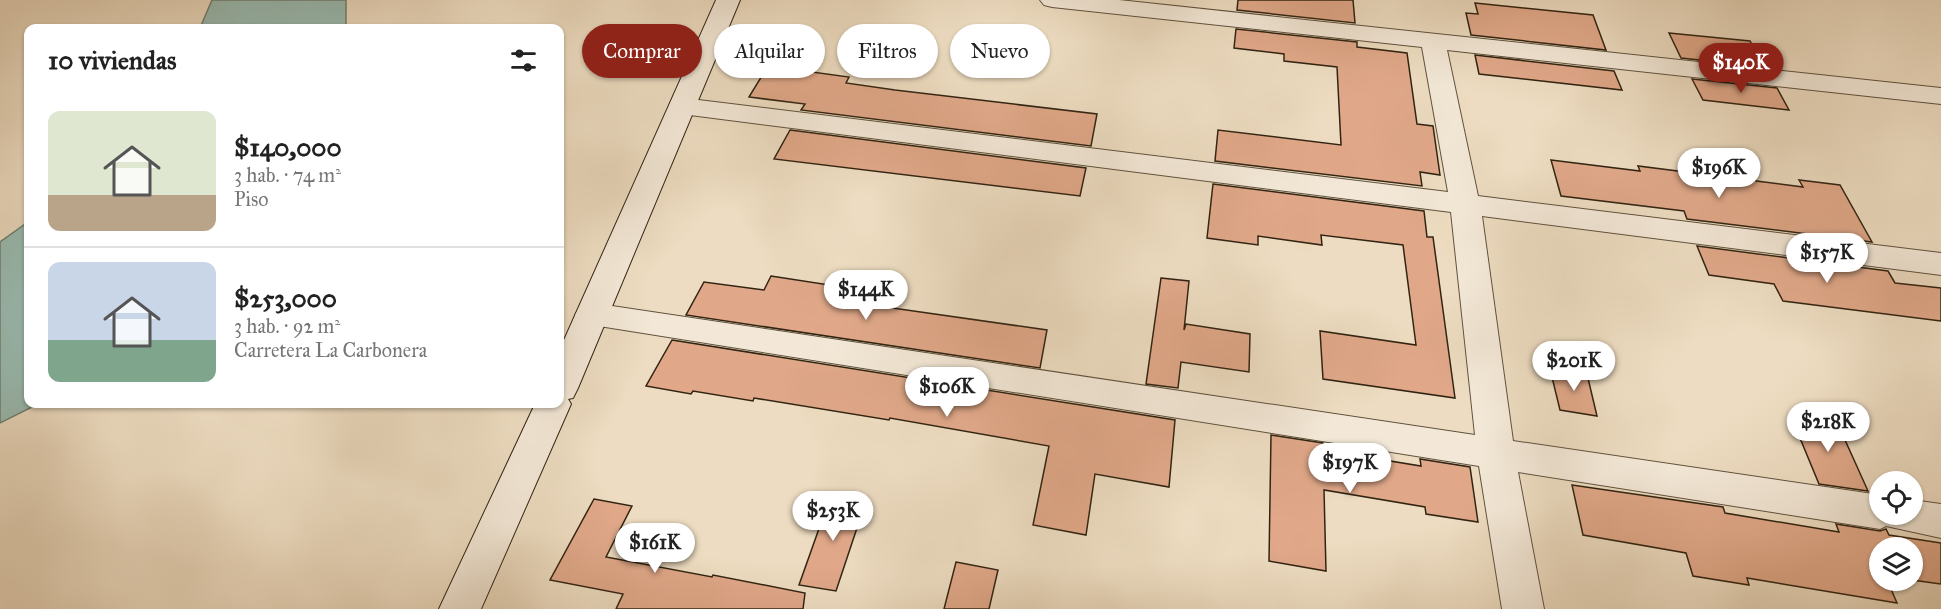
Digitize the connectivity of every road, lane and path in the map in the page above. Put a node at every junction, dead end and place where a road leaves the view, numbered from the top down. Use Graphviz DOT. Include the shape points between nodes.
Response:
graph roads {
  1 [pos="728,0"];
  2 [pos="1052,0"];
  3 [pos="1433,41"];
  4 [pos="1941,96"];
  5 [pos="682,105"];
  6 [pos="1465,204"];
  7 [pos="1941,264"];
  8 [pos="592,315"];
  9 [pos="564,379"];
  10 [pos="551,408"];
  11 [pos="1496,453"];
  12 [pos="1869,510"];
  13 [pos="1923,518"];
  14 [pos="1941,521"];
  15 [pos="460,609"];
  16 [pos="1523,609"];
  1 -- 5 [label="street"];
  2 -- 3 [label="street"];
  3 -- 4 [label="street"];
  3 -- 6 [label="street"];
  5 -- 6 [label="street"];
  5 -- 8 [label="street"];
  6 -- 7 [label="street"];
  6 -- 11 [label="street"];
  8 -- 9 [label="street"];
  8 -- 11 [label="street"];
  10 -- 15 [label="street"];
  11 -- 12 [label="street"];
  11 -- 16 [label="street"];
  13 -- 14 [label="street"];
}
